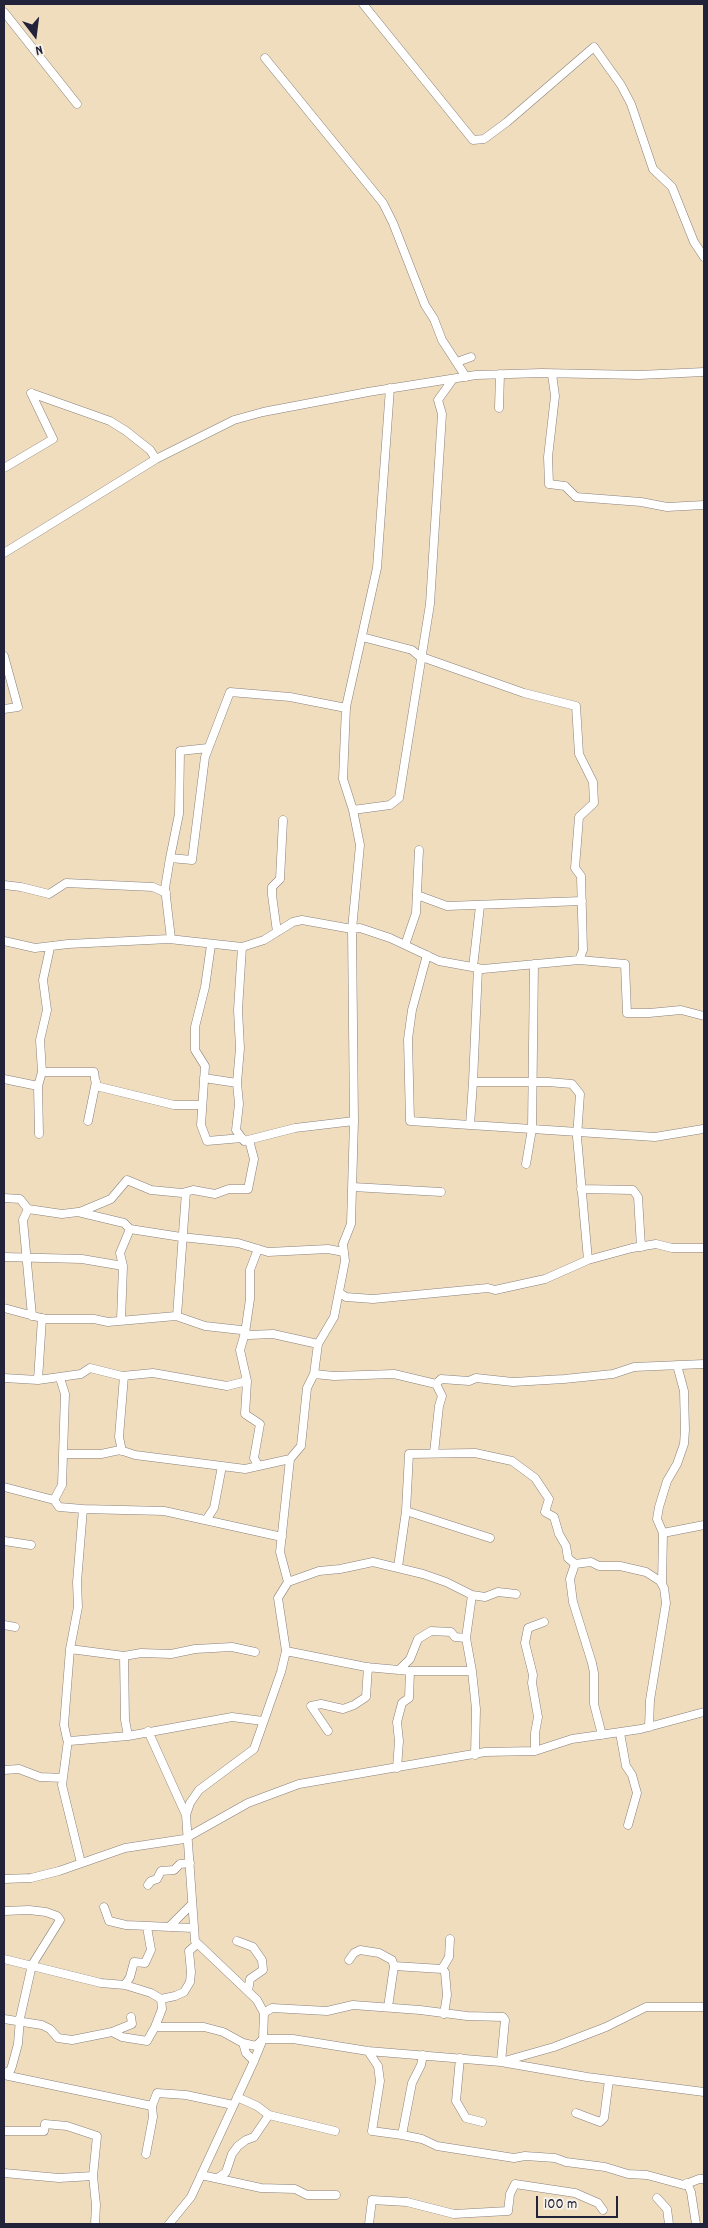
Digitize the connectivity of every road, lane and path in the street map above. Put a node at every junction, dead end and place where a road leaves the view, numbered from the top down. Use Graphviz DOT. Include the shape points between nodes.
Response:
graph roads {
  1 [pos="363,4"];
  2 [pos="4,12"];
  3 [pos="265,58"];
  4 [pos="77,104"];
  5 [pos="704,257"];
  6 [pos="471,357"];
  7 [pos="457,362"];
  8 [pos="704,372"];
  9 [pos="500,374"];
  10 [pos="552,374"];
  11 [pos="466,377"];
  12 [pos="453,378"];
  13 [pos="390,388"];
  14 [pos="499,408"];
  15 [pos="156,459"];
  16 [pos="4,468"];
  17 [pos="704,505"];
  18 [pos="5,549"];
  19 [pos="362,637"];
  20 [pos="4,656"];
  21 [pos="421,657"];
  22 [pos="346,708"];
  23 [pos="4,710"];
  24 [pos="208,748"];
  25 [pos="353,810"];
  26 [pos="283,820"];
  27 [pos="419,850"];
  28 [pos="170,858"];
  29 [pos="4,885"];
  30 [pos="166,893"];
  31 [pos="417,895"];
  32 [pos="582,901"];
  33 [pos="480,906"];
  34 [pos="352,929"];
  35 [pos="277,932"];
  36 [pos="171,939"];
  37 [pos="4,941"];
  38 [pos="211,945"];
  39 [pos="405,945"];
  40 [pos="50,948"];
  41 [pos="242,948"];
  42 [pos="427,955"];
  43 [pos="579,960"];
  44 [pos="534,964"];
  45 [pos="476,967"];
  46 [pos="704,1016"];
  47 [pos="42,1072"];
  48 [pos="204,1078"];
  49 [pos="4,1079"];
  50 [pos="96,1082"];
  51 [pos="473,1082"];
  52 [pos="532,1082"];
  53 [pos="237,1083"];
  54 [pos="38,1086"];
  55 [pos="202,1106"];
  56 [pos="88,1121"];
  57 [pos="354,1121"];
  58 [pos="470,1125"];
  59 [pos="703,1128"];
  60 [pos="532,1129"];
  61 [pos="577,1131"];
  62 [pos="39,1134"];
  63 [pos="245,1139"];
  64 [pos="526,1164"];
  65 [pos="353,1187"];
  66 [pos="581,1189"];
  67 [pos="186,1192"];
  68 [pos="441,1192"];
  69 [pos="4,1198"];
  70 [pos="28,1209"];
  71 [pos="80,1212"];
  72 [pos="130,1229"];
  73 [pos="181,1238"];
  74 [pos="641,1246"];
  75 [pos="704,1248"];
  76 [pos="258,1249"];
  77 [pos="344,1252"];
  78 [pos="4,1257"];
  79 [pos="25,1258"];
  80 [pos="588,1260"];
  81 [pos="123,1266"];
  82 [pos="340,1293"];
  83 [pos="4,1308"];
  84 [pos="32,1316"];
  85 [pos="177,1316"];
  86 [pos="42,1318"];
  87 [pos="121,1320"];
  88 [pos="246,1332"];
  89 [pos="318,1344"];
  90 [pos="704,1364"];
  91 [pos="677,1365"];
  92 [pos="314,1374"];
  93 [pos="124,1376"];
  94 [pos="4,1378"];
  95 [pos="60,1378"];
  96 [pos="38,1380"];
  97 [pos="247,1380"];
  98 [pos="436,1384"];
  99 [pos="122,1451"];
  100 [pos="434,1453"];
  101 [pos="63,1454"];
  102 [pos="290,1459"];
  103 [pos="258,1465"];
  104 [pos="222,1466"];
  105 [pos="4,1487"];
  106 [pos="54,1500"];
  107 [pos="83,1509"];
  108 [pos="406,1511"];
  109 [pos="206,1520"];
  110 [pos="704,1525"];
  111 [pos="662,1533"];
  112 [pos="282,1537"];
  113 [pos="490,1538"];
  114 [pos="4,1541"];
  115 [pos="31,1545"];
  116 [pos="575,1564"];
  117 [pos="398,1567"];
  118 [pos="288,1582"];
  119 [pos="662,1584"];
  120 [pos="516,1594"];
  121 [pos="472,1595"];
  122 [pos="544,1622"];
  123 [pos="4,1625"];
  124 [pos="16,1627"];
  125 [pos="466,1638"];
  126 [pos="70,1649"];
  127 [pos="286,1651"];
  128 [pos="255,1652"];
  129 [pos="124,1656"];
  130 [pos="368,1667"];
  131 [pos="399,1670"];
  132 [pos="410,1671"];
  133 [pos="472,1671"];
  134 [pos="704,1712"];
  135 [pos="263,1721"];
  136 [pos="649,1727"];
  137 [pos="148,1731"];
  138 [pos="328,1731"];
  139 [pos="620,1732"];
  140 [pos="602,1735"];
  141 [pos="128,1736"];
  142 [pos="68,1740"];
  143 [pos="535,1751"];
  144 [pos="475,1755"];
  145 [pos="397,1768"];
  146 [pos="4,1770"];
  147 [pos="63,1778"];
  148 [pos="186,1815"];
  149 [pos="628,1826"];
  150 [pos="188,1837"];
  151 [pos="190,1863"];
  152 [pos="81,1864"];
  153 [pos="4,1880"];
  154 [pos="148,1885"];
  155 [pos="192,1904"];
  156 [pos="104,1907"];
  157 [pos="4,1911"];
  158 [pos="147,1927"];
  159 [pos="168,1927"];
  160 [pos="193,1928"];
  161 [pos="450,1938"];
  162 [pos="237,1942"];
  163 [pos="197,1944"];
  164 [pos="4,1959"];
  165 [pos="350,1960"];
  166 [pos="32,1966"];
  167 [pos="394,1966"];
  168 [pos="442,1969"];
  169 [pos="125,1985"];
  170 [pos="248,1991"];
  171 [pos="161,1999"];
  172 [pos="388,2007"];
  173 [pos="704,2007"];
  174 [pos="264,2013"];
  175 [pos="444,2014"];
  176 [pos="131,2017"];
  177 [pos="4,2019"];
  178 [pos="19,2022"];
  179 [pos="155,2027"];
  180 [pos="112,2032"];
  181 [pos="263,2039"];
  182 [pos="243,2043"];
  183 [pos="368,2051"];
  184 [pos="423,2055"];
  185 [pos="460,2058"];
  186 [pos="254,2061"];
  187 [pos="502,2062"];
  188 [pos="4,2074"];
  189 [pos="609,2080"];
  190 [pos="704,2092"];
  191 [pos="237,2096"];
  192 [pos="233,2105"];
  193 [pos="152,2106"];
  194 [pos="576,2113"];
  195 [pos="269,2115"];
  196 [pos="482,2122"];
  197 [pos="4,2131"];
  198 [pos="335,2131"];
  199 [pos="402,2135"];
  200 [pos="146,2154"];
  201 [pos="4,2173"];
  202 [pos="202,2175"];
  203 [pos="94,2176"];
  204 [pos="218,2178"];
  205 [pos="704,2179"];
  206 [pos="688,2183"];
  207 [pos="336,2195"];
  208 [pos="656,2198"];
  209 [pos="603,2210"];
  210 [pos="95,2224"];
  211 [pos="169,2224"];
  212 [pos="369,2224"];
  213 [pos="669,2224"];
  214 [pos="696,2224"];
  1 -- 5 [label="street" via="473,140 484,139 507,122 594,47 631,104 653,169 672,187 694,242"];
  2 -- 4 [label="street"];
  3 -- 7 [label="street" via="382,203 394,223 425,305"];
  6 -- 7 [label="street"];
  7 -- 11 [label="street"];
  8 -- 10 [label="street"];
  9 -- 10 [label="street"];
  9 -- 11 [label="street"];
  9 -- 14 [label="street"];
  10 -- 17 [label="street" via="554,396 548,457 549,484 565,486 576,497 667,507"];
  11 -- 12 [label="street"];
  12 -- 13 [label="street"];
  12 -- 21 [label="street" via="438,400 442,414 430,604"];
  13 -- 15 [label="street" via="247,416"];
  13 -- 19 [label="street" via="377,568"];
  15 -- 16 [label="street" via="126,430 110,421 31,393 53,439"];
  15 -- 18 [label="street"];
  19 -- 21 [label="street" via="412,650"];
  19 -- 22 [label="street"];
  20 -- 23 [label="street" via="18,708"];
  21 -- 25 [label="street" via="399,798 390,805"];
  21 -- 32 [label="street" via="576,706 579,754 593,782 594,802 579,817 575,868 581,876"];
  22 -- 24 [label="street" via="290,697 230,692"];
  22 -- 25 [label="street" via="343,779"];
  24 -- 28 [label="street" via="192,860"];
  24 -- 28 [label="street" via="180,751 179,814"];
  25 -- 34 [label="street" via="360,845"];
  26 -- 35 [label="street" via="280,879 272,887"];
  27 -- 31 [label="street"];
  28 -- 30 [label="street"];
  29 -- 30 [label="street" via="49,894 66,882 153,887"];
  30 -- 36 [label="street"];
  31 -- 33 [label="street" via="447,906"];
  31 -- 39 [label="street" via="416,913"];
  32 -- 33 [label="street"];
  32 -- 43 [label="street" via="583,950"];
  33 -- 45 [label="street"];
  34 -- 35 [label="street" via="302,920"];
  34 -- 39 [label="street" via="360,928"];
  34 -- 57 [label="street"];
  35 -- 41 [label="street"];
  36 -- 38 [label="street"];
  36 -- 40 [label="street" via="68,944"];
  37 -- 40 [label="street"];
  38 -- 41 [label="street"];
  38 -- 48 [label="street" via="195,1027 195,1050 205,1066"];
  39 -- 42 [label="street"];
  40 -- 47 [label="street" via="43,980 47,1010 40,1040"];
  41 -- 53 [label="street"];
  42 -- 45 [label="street" via="439,961"];
  42 -- 58 [label="street" via="408,1039 410,1121"];
  43 -- 44 [label="street"];
  43 -- 46 [label="street" via="624,964 627,1013 681,1010"];
  44 -- 45 [label="street"];
  44 -- 52 [label="street"];
  45 -- 51 [label="street"];
  47 -- 50 [label="street" via="94,1072"];
  47 -- 54 [label="street"];
  48 -- 53 [label="street"];
  48 -- 55 [label="street"];
  49 -- 54 [label="street"];
  50 -- 55 [label="street" via="96,1086 174,1105"];
  50 -- 56 [label="street"];
  51 -- 52 [label="street"];
  51 -- 58 [label="street"];
  52 -- 60 [label="street"];
  52 -- 61 [label="street" via="563,1082 576,1088 580,1094"];
  53 -- 63 [label="street" via="236,1130"];
  54 -- 62 [label="street"];
  55 -- 63 [label="street" via="201,1125 207,1142"];
  57 -- 63 [label="street" via="295,1128"];
  57 -- 65 [label="street"];
  58 -- 60 [label="street"];
  59 -- 61 [label="street" via="655,1137"];
  60 -- 61 [label="street"];
  60 -- 64 [label="street"];
  61 -- 66 [label="street"];
  63 -- 67 [label="street" via="254,1159 248,1189 229,1189 215,1194"];
  65 -- 68 [label="street"];
  65 -- 77 [label="street" via="351,1224 343,1244"];
  66 -- 74 [label="street" via="633,1190 638,1197"];
  66 -- 80 [label="street"];
  67 -- 71 [label="street" via="151,1190 127,1180 110,1198"];
  67 -- 73 [label="street"];
  69 -- 70 [label="street" via="20,1199"];
  70 -- 71 [label="street" via="62,1214"];
  70 -- 79 [label="street" via="23,1220"];
  71 -- 72 [label="street" via="124,1223"];
  72 -- 73 [label="street"];
  72 -- 81 [label="street" via="120,1253"];
  73 -- 76 [label="street" via="238,1243"];
  73 -- 85 [label="street"];
  74 -- 75 [label="street"];
  74 -- 80 [label="street"];
  76 -- 77 [label="street" via="268,1252 328,1249"];
  76 -- 88 [label="street" via="250,1270"];
  77 -- 82 [label="street"];
  78 -- 79 [label="street"];
  79 -- 81 [label="street" via="82,1260"];
  79 -- 84 [label="street"];
  80 -- 82 [label="street" via="545,1279 496,1290 488,1288 373,1299 346,1297"];
  81 -- 87 [label="street"];
  82 -- 89 [label="street" via="334,1317"];
  83 -- 84 [label="street"];
  84 -- 86 [label="street"];
  85 -- 87 [label="street"];
  85 -- 88 [label="street" via="205,1326"];
  86 -- 87 [label="street"];
  86 -- 96 [label="street"];
  88 -- 89 [label="street"];
  88 -- 97 [label="street" via="240,1350"];
  89 -- 92 [label="street"];
  90 -- 91 [label="street"];
  91 -- 98 [label="street" via="634,1367 613,1374 564,1379 513,1382 441,1379"];
  91 -- 111 [label="street" via="684,1391 685,1430 677,1464 667,1481 659,1507 657,1519"];
  92 -- 98 [label="street" via="394,1374"];
  92 -- 102 [label="street" via="307,1388 302,1446"];
  93 -- 95 [label="street" via="90,1368 81,1374"];
  93 -- 97 [label="street" via="153,1373 226,1386"];
  93 -- 99 [label="street" via="119,1437"];
  94 -- 96 [label="street"];
  95 -- 96 [label="street"];
  95 -- 101 [label="street" via="65,1394"];
  97 -- 103 [label="street" via="245,1414 260,1424 254,1458"];
  98 -- 100 [label="street" via="442,1396"];
  99 -- 101 [label="street"];
  99 -- 104 [label="street"];
  100 -- 108 [label="street" via="409,1454"];
  100 -- 116 [label="street" via="475,1453 521,1466 535,1478 548,1499 546,1512 554,1517 568,1558"];
  101 -- 106 [label="street" via="62,1485"];
  102 -- 103 [label="street"];
  102 -- 112 [label="street"];
  103 -- 104 [label="street" via="244,1469"];
  104 -- 109 [label="street" via="214,1508"];
  105 -- 106 [label="street"];
  106 -- 107 [label="street" via="59,1508"];
  107 -- 109 [label="street" via="164,1511"];
  107 -- 126 [label="street" via="78,1607"];
  108 -- 113 [label="street"];
  108 -- 117 [label="street"];
  109 -- 112 [label="street"];
  110 -- 111 [label="street"];
  111 -- 119 [label="street"];
  112 -- 118 [label="street" via="280,1552"];
  114 -- 115 [label="street"];
  116 -- 119 [label="street" via="591,1562 599,1566 620,1566 646,1572"];
  116 -- 140 [label="street" via="570,1579 572,1594 592,1663 594,1704"];
  117 -- 118 [label="street" via="373,1562 319,1571"];
  117 -- 121 [label="street" via="446,1582"];
  118 -- 127 [label="street" via="278,1598"];
  119 -- 136 [label="street" via="666,1603 650,1700"];
  120 -- 121 [label="street"];
  121 -- 125 [label="street"];
  122 -- 143 [label="street" via="528,1628 525,1643 538,1717"];
  123 -- 124 [label="street"];
  125 -- 131 [label="street" via="455,1637 451,1632 431,1631 418,1639 410,1659"];
  125 -- 133 [label="street"];
  126 -- 129 [label="street"];
  126 -- 142 [label="street" via="64,1725"];
  127 -- 130 [label="street"];
  127 -- 135 [label="street"];
  128 -- 129 [label="street" via="232,1648 195,1649 170,1654"];
  129 -- 141 [label="street"];
  130 -- 131 [label="street"];
  130 -- 138 [label="street" via="366,1697 343,1709 321,1704 311,1706"];
  131 -- 132 [label="street"];
  132 -- 133 [label="street"];
  132 -- 145 [label="street" via="409,1698 402,1703 397,1722"];
  133 -- 144 [label="street" via="476,1709"];
  134 -- 136 [label="street"];
  135 -- 137 [label="street" via="232,1717"];
  135 -- 148 [label="street" via="254,1749 199,1790"];
  136 -- 139 [label="street"];
  137 -- 141 [label="street"];
  137 -- 148 [label="street"];
  139 -- 140 [label="street"];
  139 -- 149 [label="street" via="626,1766 637,1793"];
  140 -- 143 [label="street" via="572,1739"];
  141 -- 142 [label="street"];
  142 -- 147 [label="street"];
  143 -- 144 [label="street"];
  144 -- 145 [label="street"];
  145 -- 150 [label="street" via="286,1787 248,1803"];
  146 -- 147 [label="street" via="19,1769 40,1777"];
  147 -- 152 [label="street"];
  148 -- 150 [label="street"];
  150 -- 151 [label="street"];
  150 -- 152 [label="street" via="125,1848"];
  151 -- 154 [label="street" via="161,1872"];
  151 -- 155 [label="street"];
  152 -- 153 [label="street" via="31,1878"];
  155 -- 159 [label="street"];
  155 -- 160 [label="street"];
  156 -- 158 [label="street" via="109,1921"];
  157 -- 166 [label="street" via="29,1910 58,1916 60,1920"];
  158 -- 159 [label="street"];
  158 -- 169 [label="street" via="151,1950 146,1963 134,1962"];
  159 -- 160 [label="street"];
  160 -- 163 [label="street"];
  161 -- 168 [label="street" via="449,1957"];
  162 -- 170 [label="street" via="253,1947 262,1960 263,1970 250,1979"];
  163 -- 170 [label="street"];
  163 -- 171 [label="street" via="189,1951 190,1982 184,1992"];
  164 -- 166 [label="street"];
  165 -- 167 [label="street" via="354,1953 368,1950 387,1956"];
  166 -- 169 [label="street" via="101,1983"];
  166 -- 178 [label="street"];
  167 -- 168 [label="street"];
  167 -- 172 [label="street"];
  168 -- 175 [label="street" via="447,1980"];
  169 -- 171 [label="street"];
  170 -- 174 [label="street"];
  171 -- 179 [label="street" via="162,2009"];
  172 -- 174 [label="street" via="353,2005 326,2011 272,2008"];
  172 -- 175 [label="street"];
  173 -- 187 [label="street" via="646,2007 554,2047"];
  174 -- 181 [label="street"];
  175 -- 187 [label="street" via="505,2018"];
  176 -- 180 [label="street" via="132,2024"];
  177 -- 178 [label="street"];
  178 -- 180 [label="street" via="42,2025 58,2038 72,2040"];
  178 -- 188 [label="street" via="12,2066"];
  179 -- 180 [label="street" via="147,2041"];
  179 -- 182 [label="street" via="204,2027 223,2032"];
  181 -- 182 [label="street" via="256,2046"];
  181 -- 183 [label="street" via="293,2039"];
  181 -- 186 [label="street"];
  182 -- 186 [label="street" via="246,2053"];
  183 -- 184 [label="street"];
  183 -- 199 [label="street" via="378,2066 380,2081 372,2131"];
  184 -- 185 [label="street"];
  184 -- 199 [label="street" via="412,2083"];
  185 -- 187 [label="street"];
  185 -- 196 [label="street" via="456,2101 466,2118"];
  186 -- 191 [label="street"];
  187 -- 189 [label="street"];
  188 -- 193 [label="street"];
  189 -- 190 [label="street"];
  189 -- 194 [label="street" via="604,2118 600,2122"];
  191 -- 192 [label="street"];
  191 -- 195 [label="street"];
  192 -- 193 [label="street" via="157,2093"];
  192 -- 202 [label="street"];
  193 -- 200 [label="street"];
  195 -- 198 [label="street"];
  195 -- 204 [label="street" via="254,2137 238,2146 226,2172"];
  197 -- 203 [label="street" via="44,2131 46,2124 67,2126 96,2135"];
  199 -- 206 [label="street" via="437,2146 514,2158 555,2158 684,2185"];
  201 -- 203 [label="street" via="58,2178"];
  202 -- 204 [label="street"];
  202 -- 211 [label="street" via="191,2197"];
  203 -- 210 [label="street"];
  204 -- 207 [label="street" via="261,2188 295,2189 307,2195"];
  205 -- 206 [label="street"];
  206 -- 214 [label="street"];
  208 -- 213 [label="street" via="667,2209"];
  209 -- 212 [label="street" via="598,2203 575,2193 515,2184 508,2211 454,2214 407,2202 372,2200"];
}
